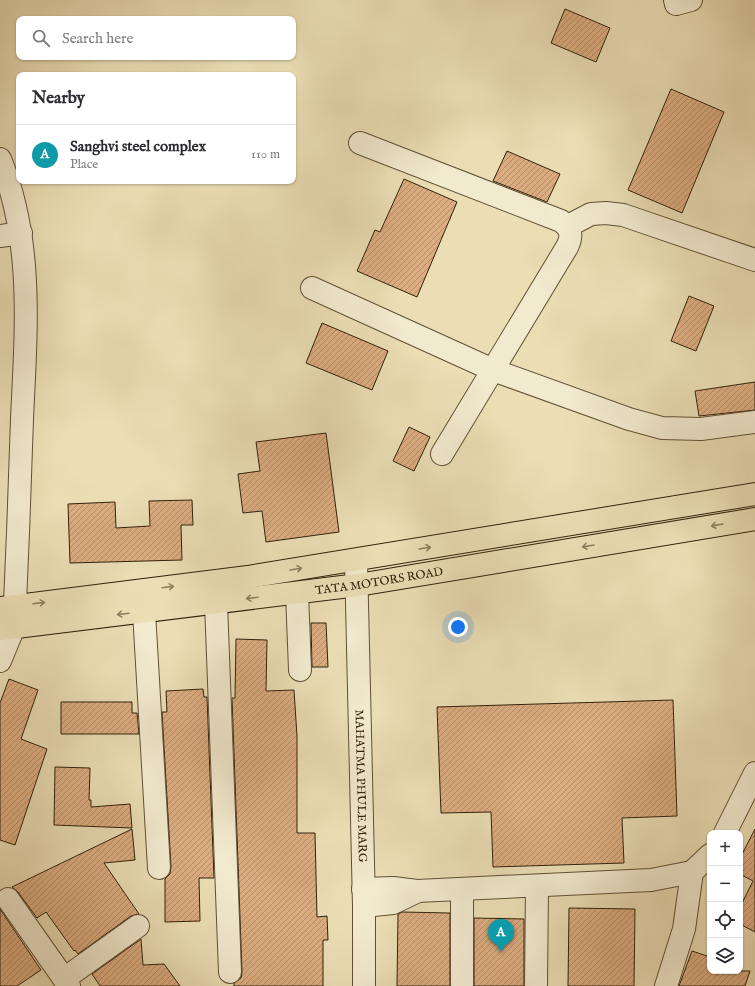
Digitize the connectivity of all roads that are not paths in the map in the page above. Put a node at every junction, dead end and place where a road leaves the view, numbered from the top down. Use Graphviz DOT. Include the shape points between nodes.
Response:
graph roads {
  1 [pos="674,0"];
  2 [pos="691,0"];
  3 [pos="360,143"];
  4 [pos="0,159"];
  5 [pos="568,226"];
  6 [pos="11,234"];
  7 [pos="755,260"];
  8 [pos="312,288"];
  9 [pos="493,370"];
  10 [pos="755,422"];
  11 [pos="442,454"];
  12 [pos="755,494"];
  13 [pos="755,518"];
  14 [pos="356,560"];
  15 [pos="358,585"];
  16 [pos="297,593"];
  17 [pos="216,603"];
  18 [pos="144,612"];
  19 [pos="7,617"];
  20 [pos="0,661"];
  21 [pos="300,670"];
  22 [pos="755,773"];
  23 [pos="726,830"];
  24 [pos="707,858"];
  25 [pos="160,868"];
  26 [pos="692,872"];
  27 [pos="538,886"];
  28 [pos="462,889"];
  29 [pos="364,897"];
  30 [pos="8,899"];
  31 [pos="138,926"];
  32 [pos="230,972"];
  33 [pos="67,982"];
  34 [pos="364,986"];
  35 [pos="462,986"];
  36 [pos="536,986"];
  37 [pos="666,986"];
  1 -- 2 [label="street" via="676,4"];
  3 -- 5 [label="street"];
  4 -- 6 [label="street" via="8,178"];
  5 -- 7 [label="street" via="591,214 623,215"];
  5 -- 9 [label="street" via="570,240 567,247"];
  6 -- 19 [label="street" via="26,317"];
  8 -- 9 [label="street"];
  9 -- 10 [label="street" via="629,419 662,428 701,429"];
  9 -- 11 [label="street"];
  14 -- 12 [label="main road, one-way"];
  13 -- 15 [label="main road, TATA MOTORS ROAD, one-way"];
  14 -- 15 [label="street, MAHATMA PHULE MARG"];
  19 -- 14 [label="main road, one-way"];
  15 -- 16 [label="main road, TATA MOTORS ROAD"];
  15 -- 29 [label="street, MAHATMA PHULE MARG"];
  16 -- 17 [label="main road, TATA MOTORS ROAD, one-way"];
  16 -- 21 [label="street"];
  17 -- 18 [label="main road, TATA MOTORS ROAD"];
  17 -- 32 [label="street"];
  18 -- 19 [label="main road, TATA MOTORS ROAD, one-way"];
  18 -- 25 [label="street"];
  19 -- 20 [label="street"];
  22 -- 23 [label="street"];
  24 -- 26 [label="street"];
  26 -- 27 [label="street" via="651,880"];
  26 -- 37 [label="street" via="684,930"];
  27 -- 28 [label="street"];
  27 -- 36 [label="street"];
  28 -- 29 [label="street" via="418,891 393,888"];
  28 -- 35 [label="street"];
  29 -- 34 [label="street, MAHATMA PHULE MARG"];
  30 -- 33 [label="street"];
  31 -- 33 [label="street"];
}
